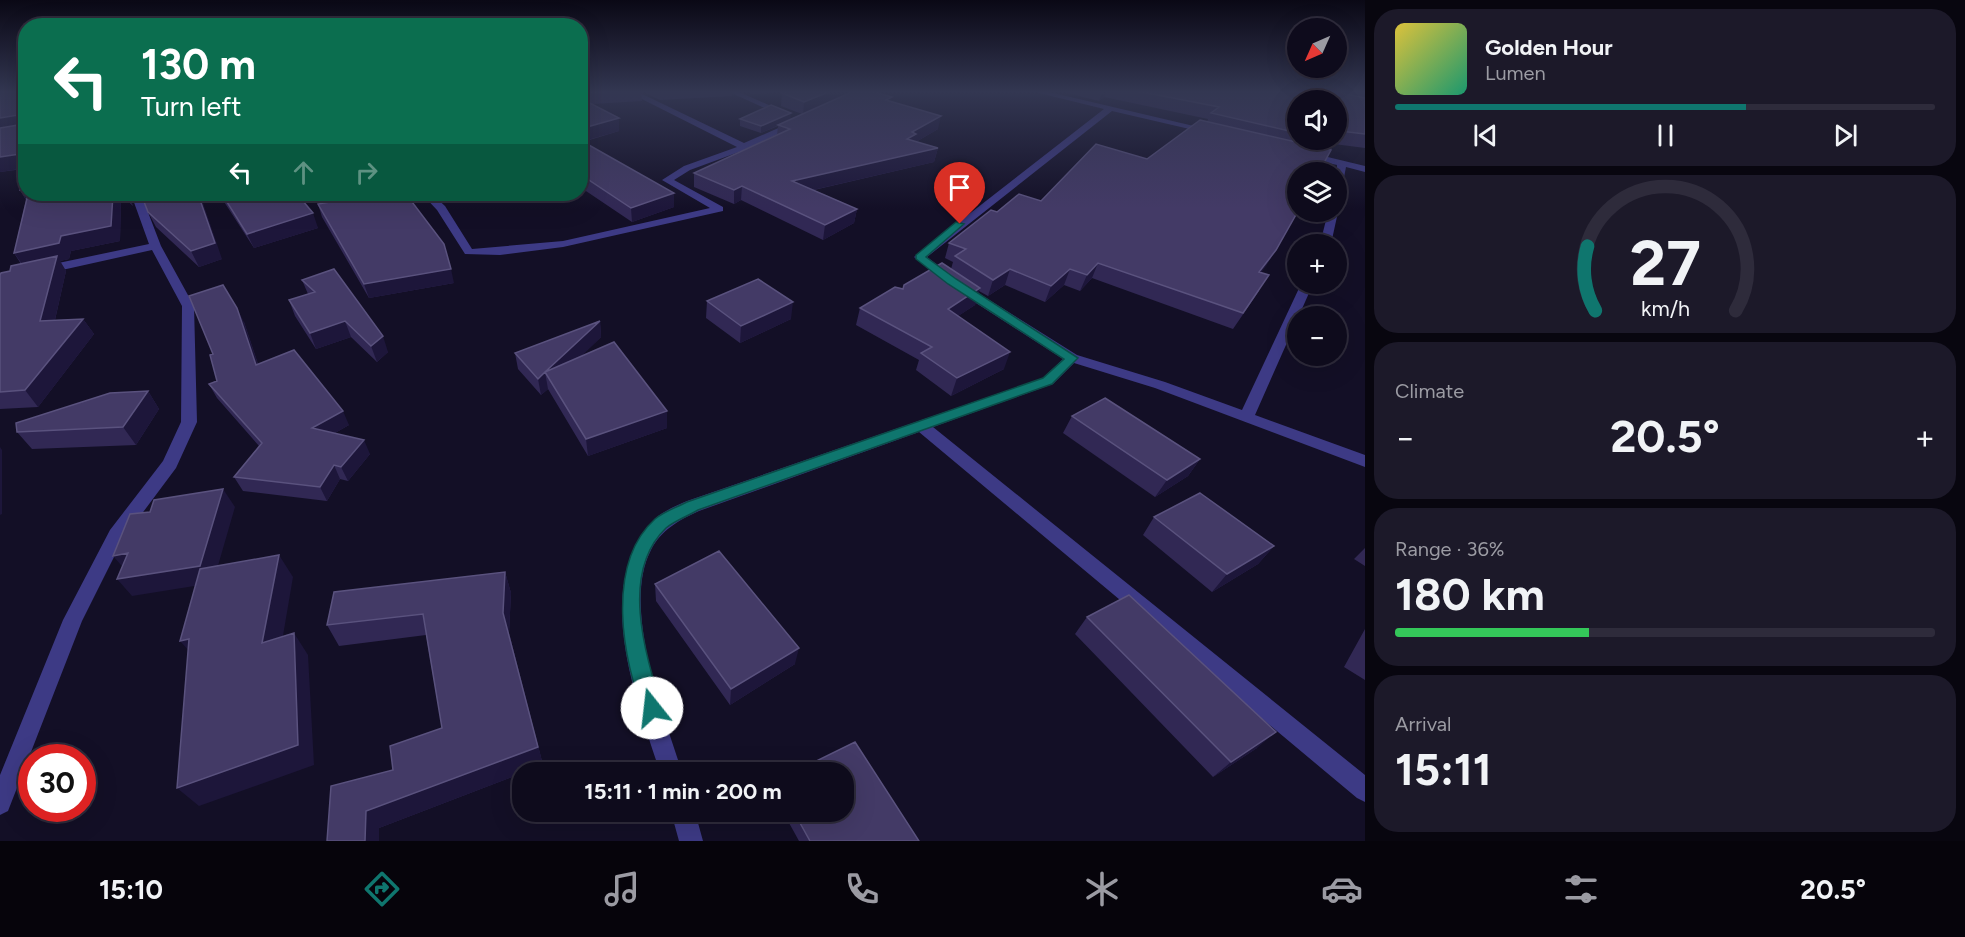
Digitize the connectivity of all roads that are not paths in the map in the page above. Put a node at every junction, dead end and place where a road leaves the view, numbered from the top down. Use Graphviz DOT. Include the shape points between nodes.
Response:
graph roads {
  1 [pos="713,130"];
  2 [pos="781,130"];
  3 [pos="1082,130"];
  4 [pos="1206,130"];
  5 [pos="1218,133"];
  6 [pos="744,147"];
  7 [pos="1297,152"];
  8 [pos="1334,162"];
  9 [pos="1347,165"];
  10 [pos="1365,169"];
  11 [pos="139,201"];
  12 [pos="434,201"];
  13 [pos="155,246"];
  14 [pos="33,273"];
  15 [pos="1302,294"];
  16 [pos="1072,358"];
  17 [pos="1246,417"];
  18 [pos="922,426"];
  19 [pos="1365,461"];
  20 [pos="668,762"];
  21 [pos="1365,790"];
  22 [pos="0,803"];
  23 [pos="685,822"];
  24 [pos="691,841"];
  1 -- 6 [label="street"];
  2 -- 6 [label="street"];
  3 -- 16 [label="street" via="920,257 952,282"];
  4 -- 5 [label="street"];
  6 -- 12 [label="street" via="687,168 667,180 719,209 513,253 469,252"];
  7 -- 8 [label="street"];
  9 -- 10 [label="street"];
  11 -- 13 [label="street"];
  13 -- 14 [label="street"];
  13 -- 22 [label="street" via="188,306 189,422 170,464 116,535 73,620"];
  15 -- 17 [label="street"];
  16 -- 17 [label="street"];
  16 -- 18 [label="street" via="1048,381"];
  17 -- 19 [label="street"];
  18 -- 20 [label="street" via="693,506 661,524 648,541 631,589 633,644"];
  18 -- 21 [label="street"];
  23 -- 24 [label="street"];
}
